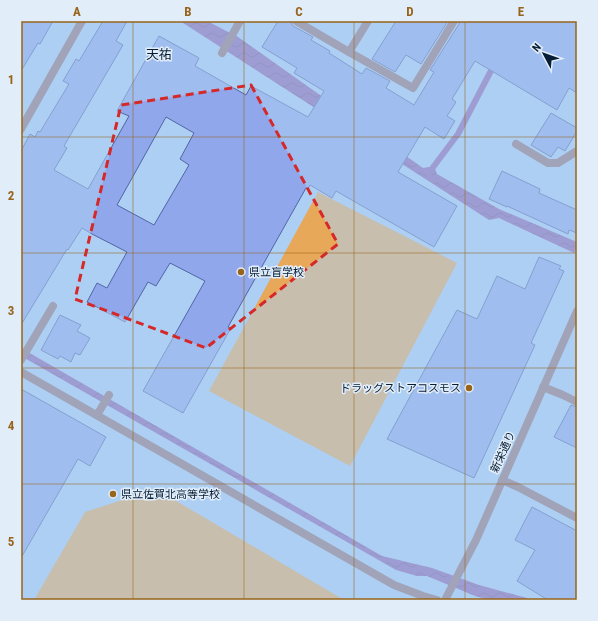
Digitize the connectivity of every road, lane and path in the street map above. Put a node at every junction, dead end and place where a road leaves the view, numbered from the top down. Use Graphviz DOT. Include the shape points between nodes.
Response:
graph roads {
  1 [pos="82,21"];
  2 [pos="240,21"];
  3 [pos="296,21"];
  4 [pos="368,21"];
  5 [pos="454,21"];
  6 [pos="350,52"];
  7 [pos="222,53"];
  8 [pos="21,129"];
  9 [pos="516,144"];
  10 [pos="577,150"];
  11 [pos="52,306"];
  12 [pos="577,311"];
  13 [pos="21,360"];
  14 [pos="21,372"];
  15 [pos="543,387"];
  16 [pos="109,395"];
  17 [pos="577,402"];
  18 [pos="97,415"];
  19 [pos="502,480"];
  20 [pos="577,518"];
  21 [pos="437,600"];
  22 [pos="445,600"];
  1 -- 8 [label="street"];
  2 -- 7 [label="street"];
  3 -- 6 [label="street"];
  4 -- 6 [label="street"];
  5 -- 6 [label="street" via="412,88"];
  9 -- 10 [label="street" via="548,163 558,163"];
  11 -- 13 [label="street"];
  12 -- 15 [label="street, 新栄通り"];
  14 -- 18 [label="street"];
  15 -- 17 [label="street"];
  15 -- 19 [label="street, 新栄通り"];
  16 -- 18 [label="street"];
  18 -- 21 [label="street" via="394,585"];
  19 -- 20 [label="street"];
  19 -- 22 [label="street, 新栄通り" via="476,540"];
}
